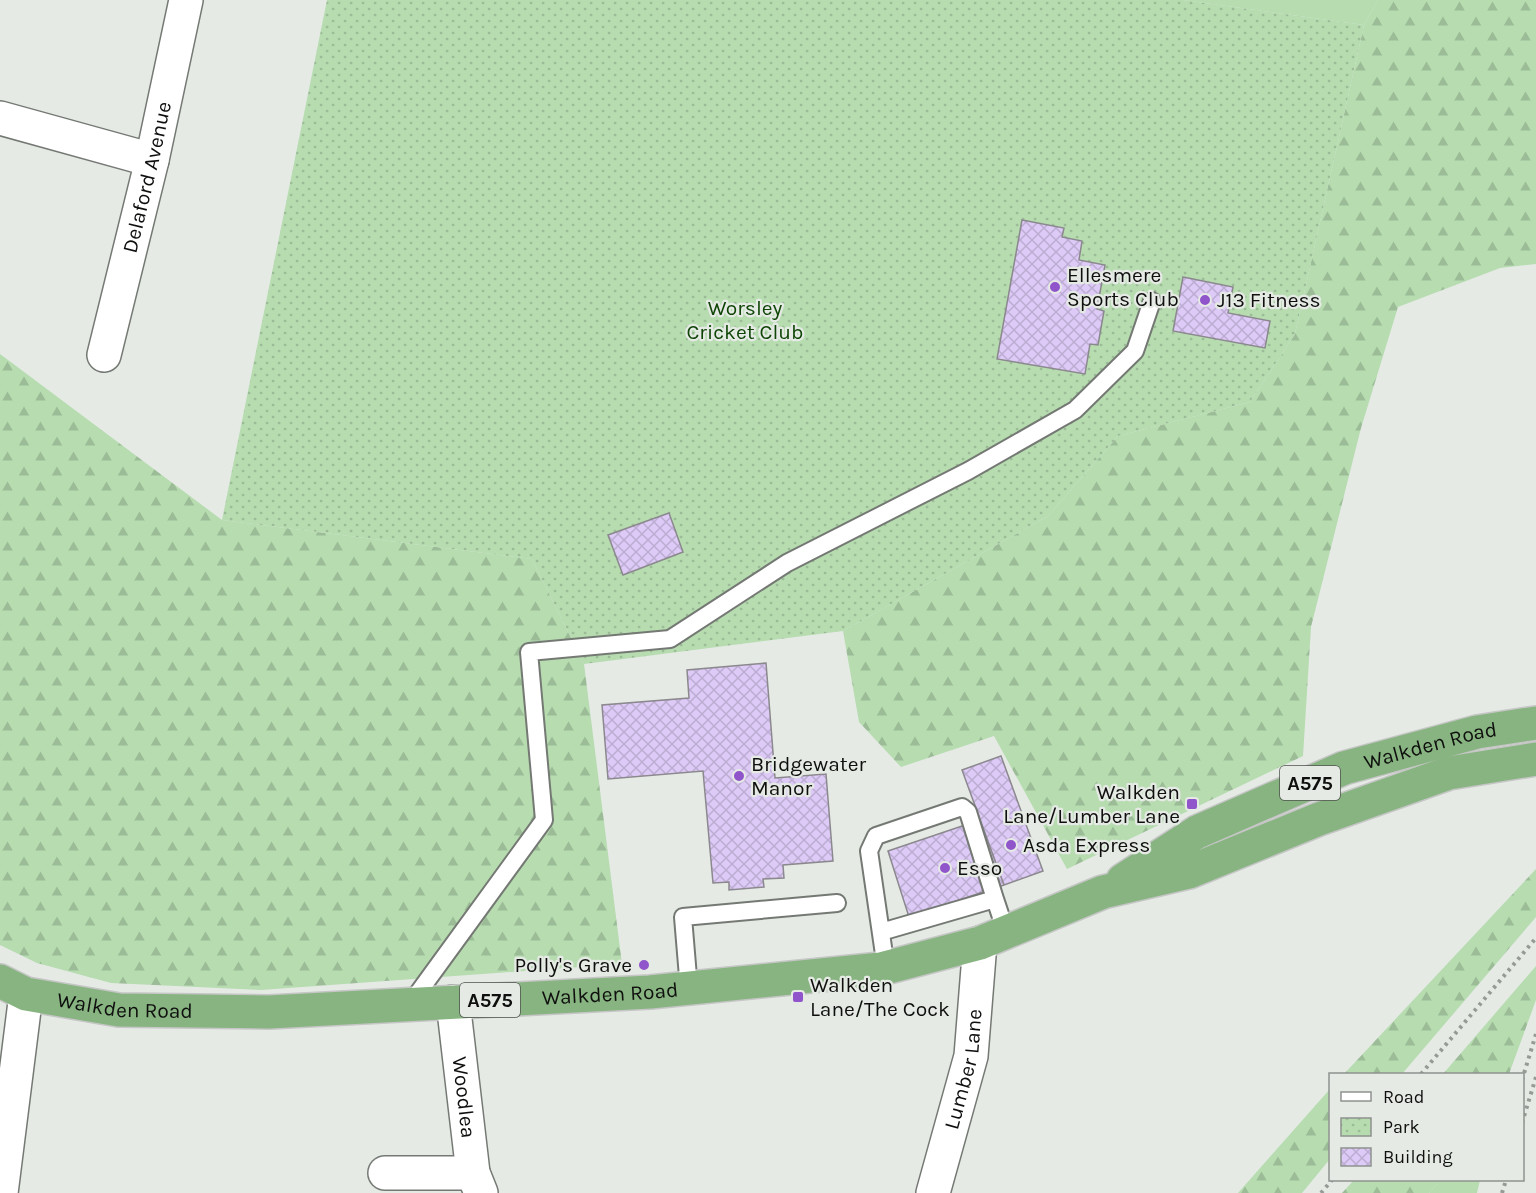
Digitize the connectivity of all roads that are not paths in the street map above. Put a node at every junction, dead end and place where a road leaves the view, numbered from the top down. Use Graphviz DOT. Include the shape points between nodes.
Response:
graph roads {
  1 [pos="186,0"];
  2 [pos="0,118"];
  3 [pos="152,160"];
  4 [pos="1152,301"];
  5 [pos="105,355"];
  6 [pos="1536,723"];
  7 [pos="1536,759"];
  8 [pos="1103,892"];
  9 [pos="995,899"];
  10 [pos="837,903"];
  11 [pos="881,932"];
  12 [pos="993,938"];
  13 [pos="886,968"];
  14 [pos="13,988"];
  15 [pos="689,989"];
  16 [pos="453,1002"];
  17 [pos="410,1004"];
  18 [pos="385,1173"];
  19 [pos="477,1183"];
  20 [pos="1,1193"];
  21 [pos="933,1193"];
  1 -- 3 [label="street, Delaford Avenue"];
  2 -- 3 [label="street"];
  3 -- 5 [label="street, Delaford Avenue"];
  4 -- 17 [label="lane" via="1135,351 1075,410 968,471 787,563 670,639 529,652 544,820"];
  6 -- 8 [label="highway, Walkden Road / A575" via="1477,732 1344,768 1197,832"];
  7 -- 8 [label="highway, Walkden Road / A575" via="1449,773 1319,819 1189,872"];
  8 -- 12 [label="highway, Walkden Road / A575"];
  9 -- 11 [label="lane"];
  9 -- 11 [label="lane" via="968,812 962,807 876,836 869,851"];
  9 -- 12 [label="lane"];
  10 -- 15 [label="lane" via="683,917"];
  11 -- 13 [label="lane"];
  12 -- 13 [label="highway, Walkden Road / A575"];
  12 -- 21 [label="street, Lumber Lane" via="971,1056"];
  13 -- 15 [label="highway, Walkden Road / A575"];
  14 -- 17 [label="highway, Walkden Road / A575" via="119,1010 269,1012"];
  14 -- 20 [label="street"];
  15 -- 16 [label="highway, Walkden Road / A575"];
  16 -- 17 [label="highway, Walkden Road / A575"];
  16 -- 19 [label="street, Woodlea"];
  18 -- 19 [label="street"];
}
